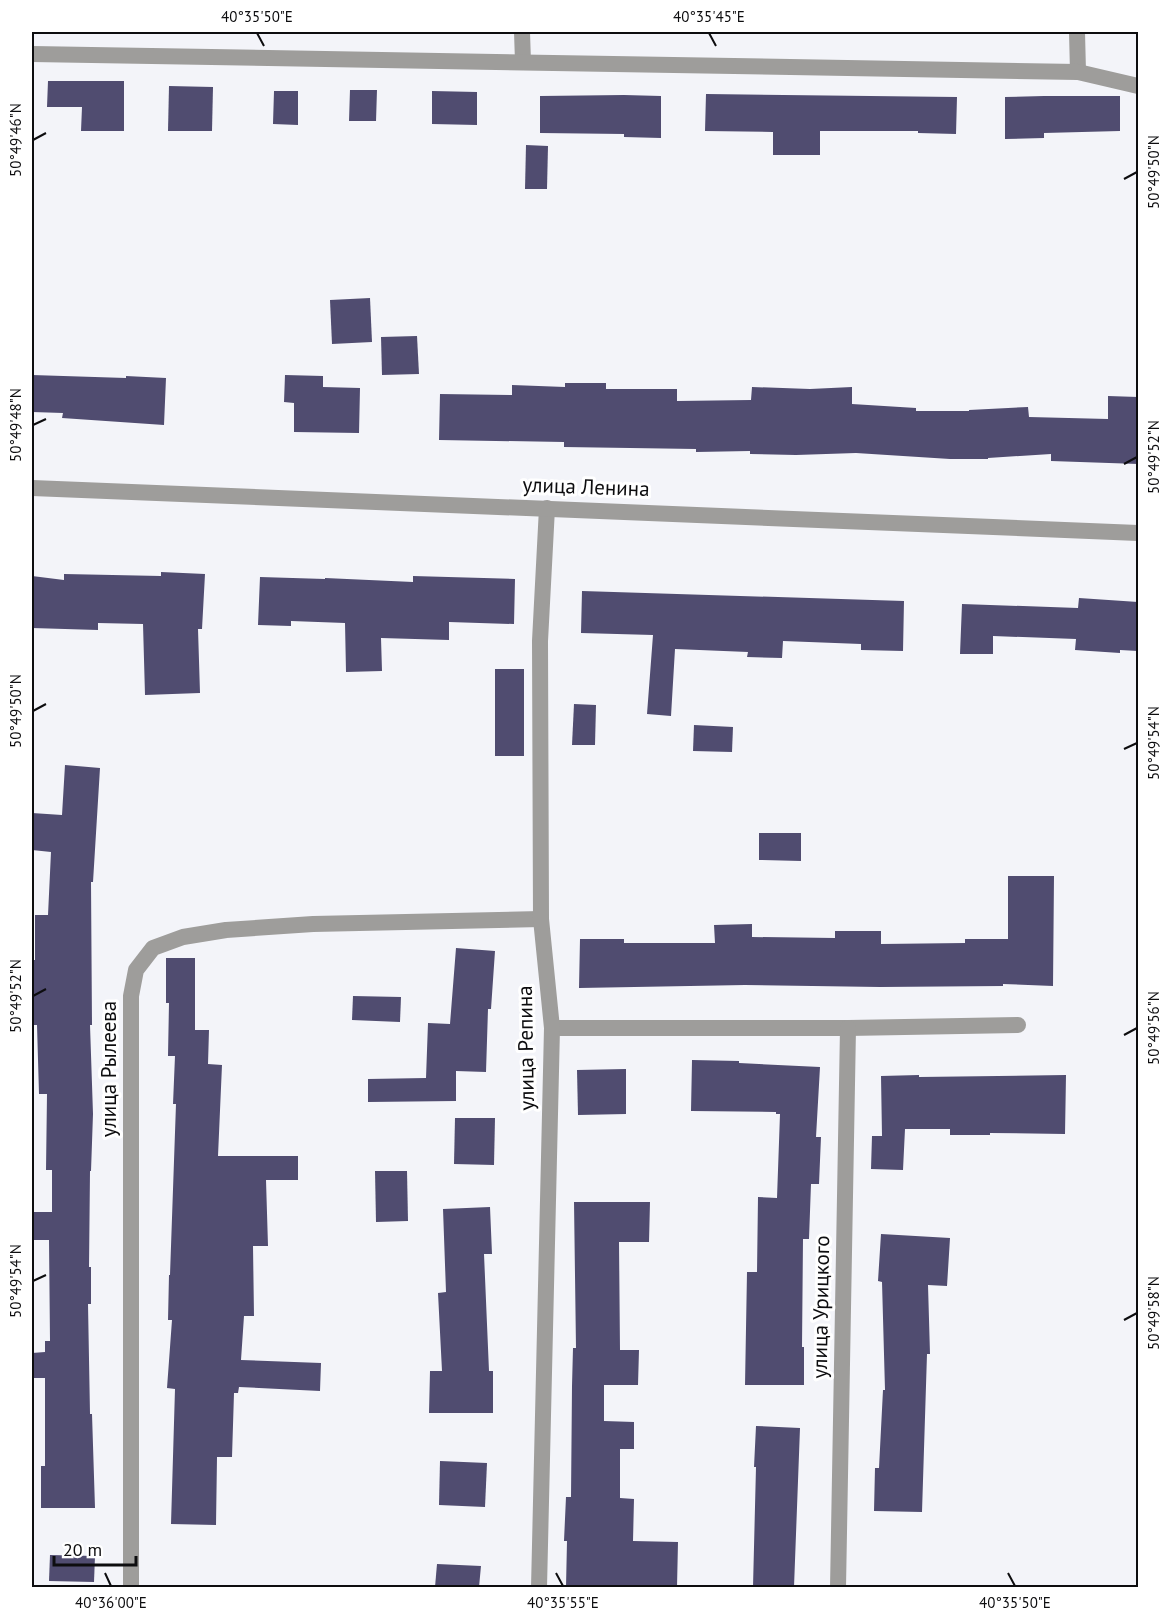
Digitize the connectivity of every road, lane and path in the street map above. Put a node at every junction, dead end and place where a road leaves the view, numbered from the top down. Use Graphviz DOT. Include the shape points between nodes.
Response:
graph roads {
  1 [pos="522,32"];
  2 [pos="1077,32"];
  3 [pos="32,54"];
  4 [pos="523,62"];
  5 [pos="1078,72"];
  6 [pos="1138,86"];
  7 [pos="32,488"];
  8 [pos="547,508"];
  9 [pos="1138,532"];
  10 [pos="541,919"];
  11 [pos="1018,1025"];
  12 [pos="552,1028"];
  13 [pos="848,1028"];
  14 [pos="131,1587"];
  15 [pos="539,1587"];
  16 [pos="838,1587"];
  1 -- 4 [label="street"];
  2 -- 5 [label="street"];
  3 -- 4 [label="street"];
  4 -- 5 [label="street"];
  5 -- 6 [label="street"];
  7 -- 8 [label="street, улица Ленина"];
  8 -- 9 [label="street, улица Ленина"];
  8 -- 10 [label="street, улица Репина" via="540,641"];
  10 -- 12 [label="street, улица Репина"];
  10 -- 14 [label="street, улица Рылеева" via="226,930 183,936 153,948 136,970 130,996"];
  11 -- 13 [label="street"];
  12 -- 13 [label="street"];
  12 -- 15 [label="street, улица Репина"];
  13 -- 16 [label="street, улица Урицкого"];
}
